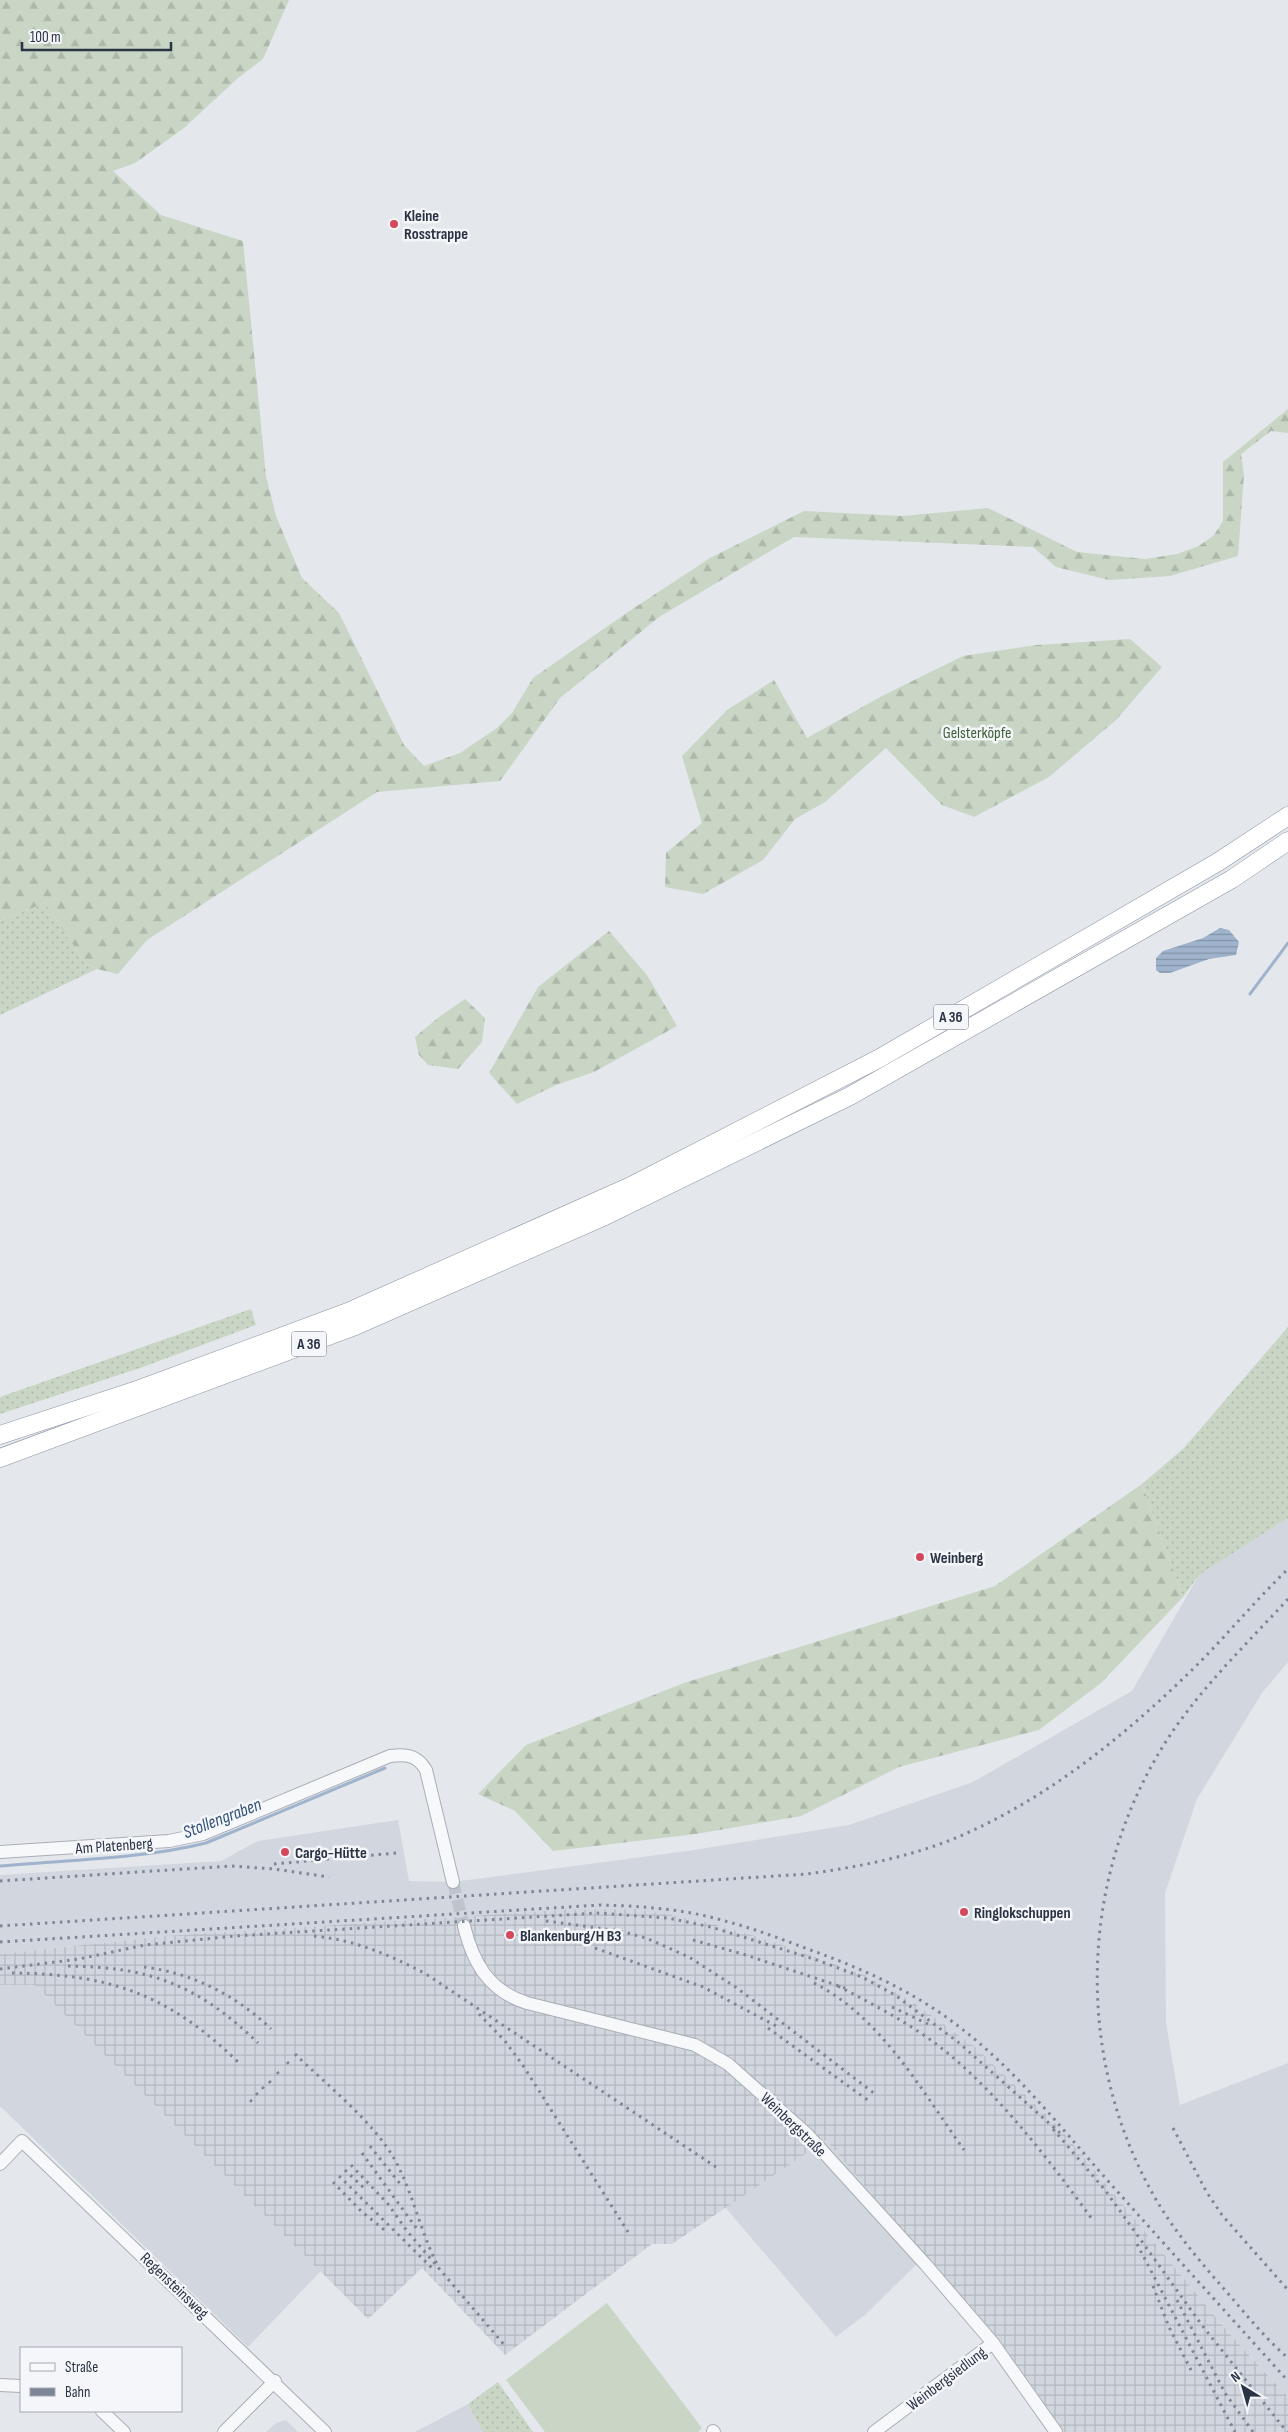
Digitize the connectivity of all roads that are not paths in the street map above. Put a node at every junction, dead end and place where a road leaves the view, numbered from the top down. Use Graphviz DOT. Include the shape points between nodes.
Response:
graph roads {
  1 [pos="1288,816"];
  2 [pos="1288,841"];
  3 [pos="0,1435"];
  4 [pos="0,1458"];
  5 [pos="0,1852"];
  6 [pos="454,1882"];
  7 [pos="464,1926"];
  8 [pos="0,2164"];
  9 [pos="993,2343"];
  10 [pos="275,2381"];
  11 [pos="0,2385"];
  12 [pos="20,2386"];
  13 [pos="103,2412"];
  14 [pos="124,2432"];
  15 [pos="224,2432"];
  16 [pos="325,2432"];
  17 [pos="874,2432"];
  18 [pos="1056,2432"];
  1 -- 3 [label="highway, A 36" via="1210,867 880,1058 631,1186 348,1312 140,1390"];
  2 -- 4 [label="highway, A 36" via="1232,879 850,1096 605,1216 355,1326"];
  5 -- 6 [label="street, Am Platenberg" via="169,1841 204,1834 390,1756 412,1755 421,1761 430,1785"];
  7 -- 9 [label="street, Weinbergstraße" via="478,1966 489,1980 514,1999 695,2045 728,2064 807,2134"];
  8 -- 10 [label="street, Regensteinsweg" via="22,2141"];
  9 -- 17 [label="street, Weinbergsiedlung"];
  9 -- 18 [label="street, Weinbergstraße"];
  10 -- 15 [label="street"];
  10 -- 16 [label="street, Regensteinsweg"];
  11 -- 12 [label="street"];
  13 -- 14 [label="street"];
}
